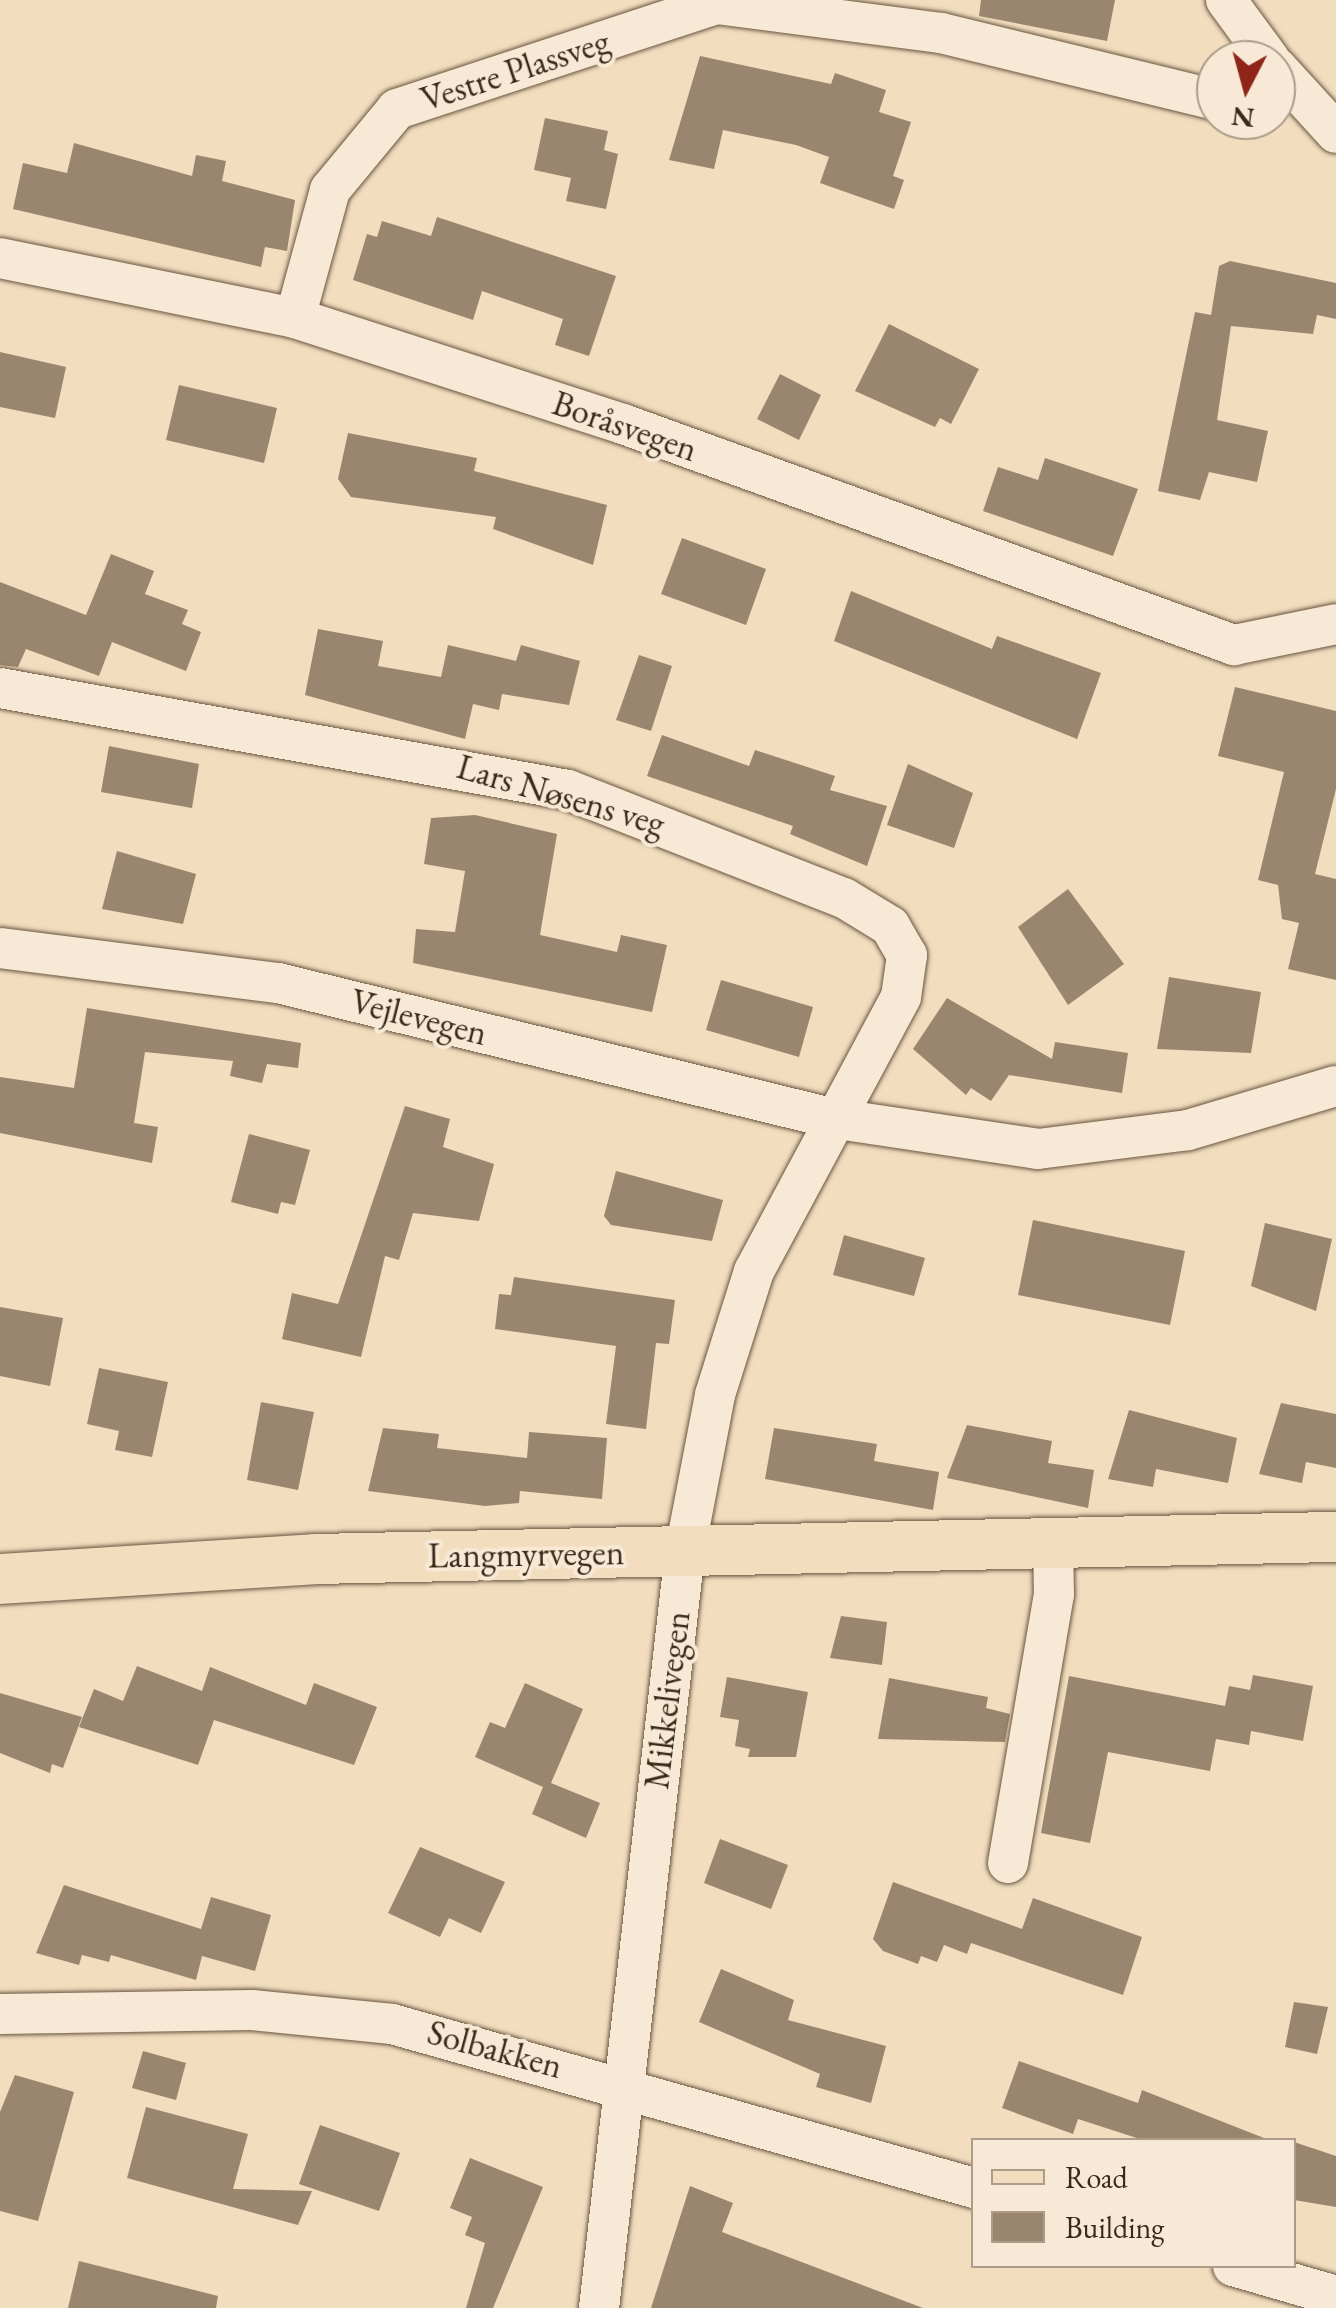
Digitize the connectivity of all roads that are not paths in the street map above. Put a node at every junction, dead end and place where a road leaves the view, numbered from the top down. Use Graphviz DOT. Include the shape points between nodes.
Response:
graph roads {
  1 [pos="1226,0"];
  2 [pos="1255,40"];
  3 [pos="1196,95"];
  4 [pos="1296,98"];
  5 [pos="1336,133"];
  6 [pos="0,258"];
  7 [pos="295,318"];
  8 [pos="1336,624"];
  9 [pos="0,688"];
  10 [pos="0,948"];
  11 [pos="1336,1086"];
  12 [pos="831,1118"];
  13 [pos="1336,1536"];
  14 [pos="1054,1545"];
  15 [pos="685,1551"];
  16 [pos="0,1579"];
  17 [pos="1008,1863"];
  18 [pos="0,2014"];
  19 [pos="623,2084"];
  20 [pos="971,2187"];
  21 [pos="1240,2268"];
  22 [pos="1336,2296"];
  23 [pos="599,2308"];
  1 -- 2 [label="street"];
  3 -- 7 [label="street, Vestre Plassveg" via="940,34 717,4 398,110 330,190"];
  4 -- 5 [label="street"];
  6 -- 7 [label="street, Boråsvegen"];
  7 -- 8 [label="street, Boråsvegen" via="623,424 1234,645"];
  9 -- 12 [label="street, Lars Nøsens veg" via="498,772 658,820 844,898 890,926 907,975"];
  10 -- 12 [label="street, Vejlevegen" via="278,983"];
  11 -- 12 [label="street, Vejlevegen" via="1188,1130 1038,1149"];
  12 -- 15 [label="street, Mikkelivegen" via="730,1336"];
  13 -- 14 [label="main road, Langmyrvegen"];
  14 -- 15 [label="main road, Langmyrvegen"];
  14 -- 17 [label="street" via="1054,1595"];
  15 -- 16 [label="main road, Langmyrvegen" via="192,1563"];
  15 -- 19 [label="street, Mikkelivegen"];
  18 -- 19 [label="street, Solbakken" via="324,2014 479,2042"];
  19 -- 20 [label="street, Solbakken"];
  19 -- 23 [label="street, Mikkelivegen"];
  21 -- 22 [label="street"];
}
